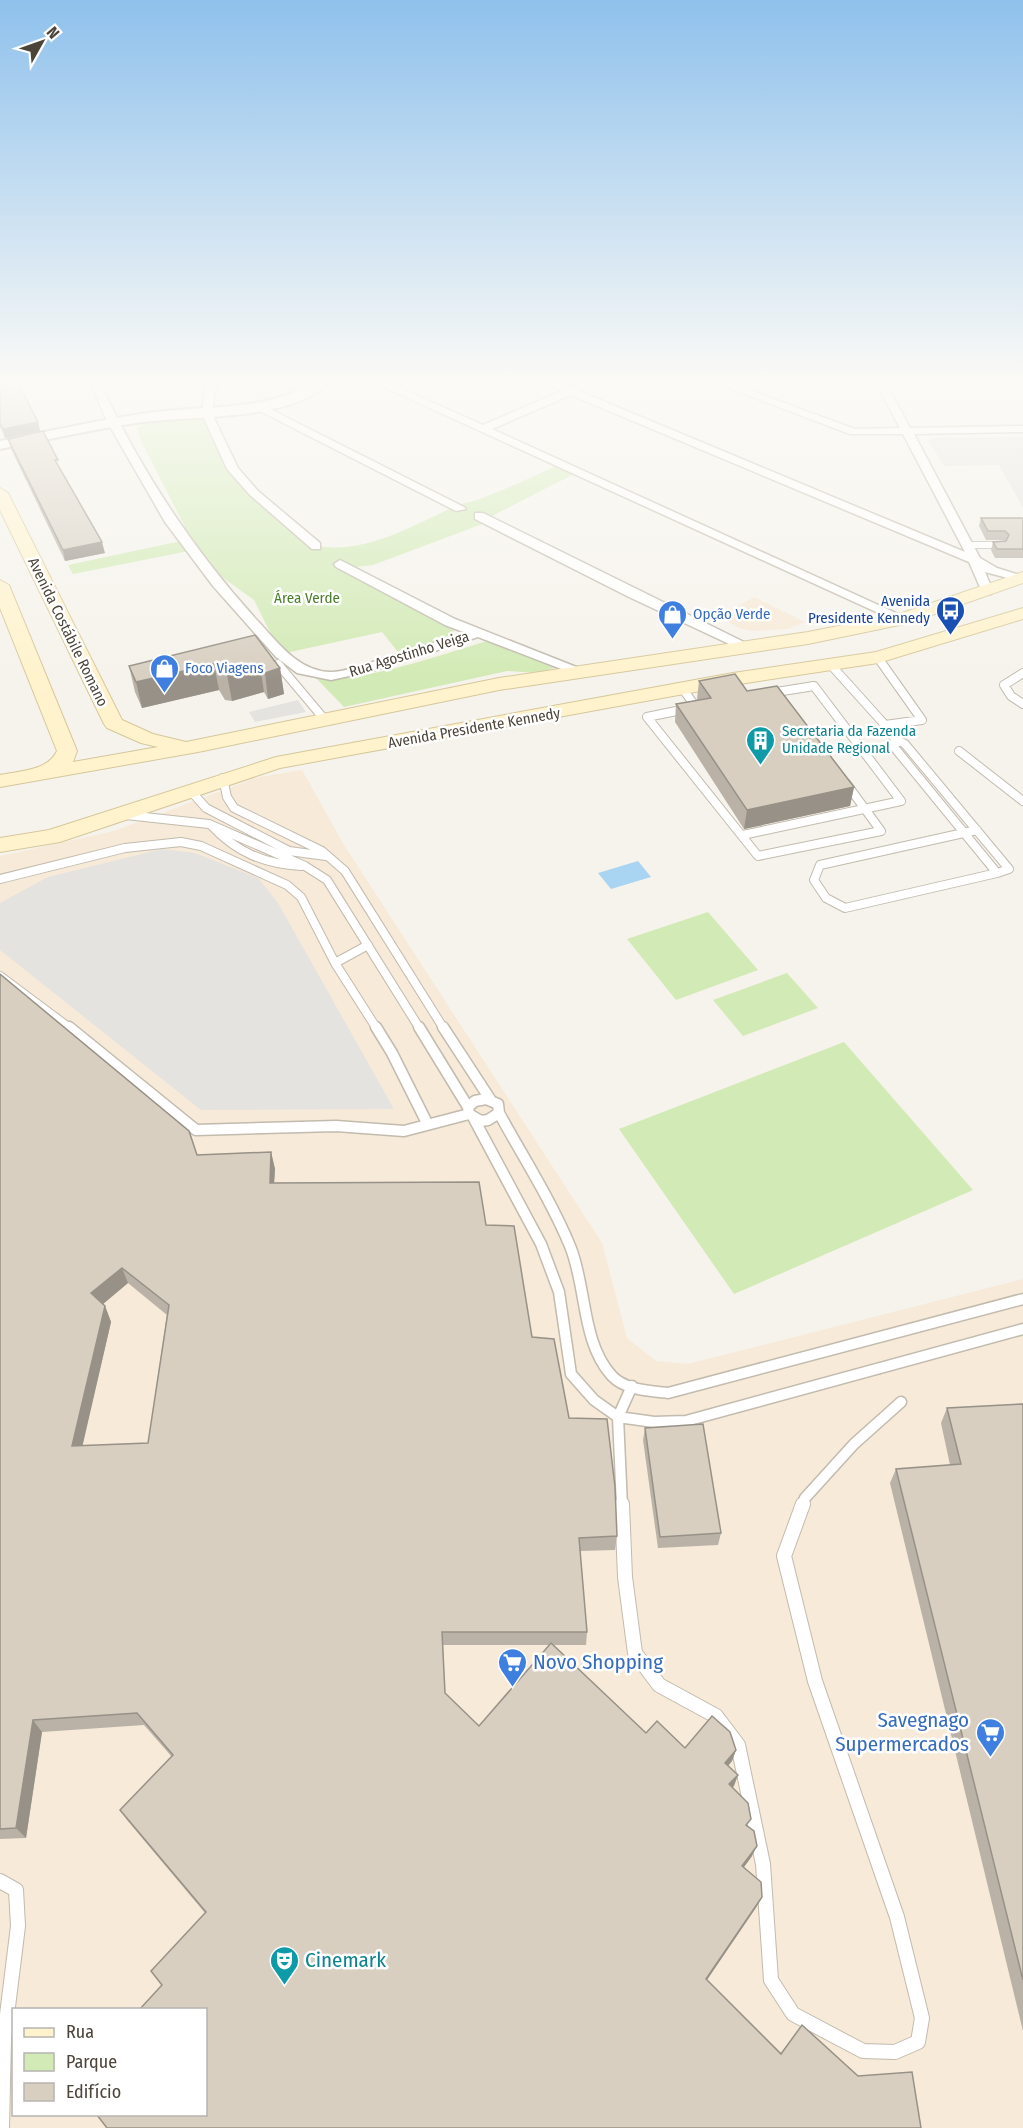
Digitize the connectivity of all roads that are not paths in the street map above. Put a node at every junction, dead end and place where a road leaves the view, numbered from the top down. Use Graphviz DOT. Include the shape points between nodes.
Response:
graph roads {
  1 [pos="148,482"];
  2 [pos="245,482"];
  3 [pos="409,482"];
  4 [pos="602,482"];
  5 [pos="789,482"];
  6 [pos="934,482"];
  7 [pos="0,493"];
  8 [pos="460,508"];
  9 [pos="479,516"];
  10 [pos="1002,544"];
  11 [pos="968,545"];
  12 [pos="316,546"];
  13 [pos="974,560"];
  14 [pos="340,564"];
  15 [pos="1022,579"];
  16 [pos="43,582"];
  17 [pos="1,587"];
  18 [pos="987,591"];
  19 [pos="1023,613"];
  20 [pos="903,619"];
  21 [pos="858,628"];
  22 [pos="478,633"];
  23 [pos="808,638"];
  24 [pos="749,648"];
  25 [pos="878,657"];
  26 [pos="278,664"];
  27 [pos="831,665"];
  28 [pos="582,672"];
  29 [pos="1023,673"];
  30 [pos="682,688"];
  31 [pos="778,692"];
  32 [pos="761,695"];
  33 [pos="444,696"];
  34 [pos="785,701"];
  35 [pos="1023,704"];
  36 [pos="325,720"];
  37 [pos="885,725"];
  38 [pos="438,735"];
  39 [pos="895,739"];
  40 [pos="198,746"];
  41 [pos="959,751"];
  42 [pos="44,773"];
  43 [pos="838,773"];
  44 [pos="223,778"];
  45 [pos="0,781"];
  46 [pos="190,790"];
  47 [pos="1023,801"];
  48 [pos="865,809"];
  49 [pos="121,814"];
  50 [pos="209,824"];
  51 [pos="977,830"];
  52 [pos="964,832"];
  53 [pos="743,836"];
  54 [pos="0,845"];
  55 [pos="328,856"];
  56 [pos="306,866"];
  57 [pos="997,873"];
  58 [pos="0,879"];
  59 [pos="368,945"];
  60 [pos="335,963"];
  61 [pos="0,976"];
  62 [pos="490,1099"];
  63 [pos="470,1113"];
  64 [pos="499,1113"];
  65 [pos="427,1123"];
  66 [pos="1023,1299"];
  67 [pos="1023,1329"];
  68 [pos="632,1386"];
  69 [pos="901,1402"];
  70 [pos="618,1417"];
  71 [pos="0,1881"];
  72 [pos="2,2128"];
  1 -- 22 [label="street, Rua Agostinho Veiga" via="169,519 217,583 281,654 302,670 331,676"];
  2 -- 12 [label="street"];
  3 -- 8 [label="street"];
  4 -- 20 [label="street"];
  5 -- 13 [label="street"];
  6 -- 11 [label="street"];
  7 -- 16 [label="main road, Avenida Costábile Romano"];
  9 -- 24 [label="street"];
  10 -- 11 [label="lane"];
  11 -- 13 [label="street"];
  13 -- 15 [label="street" via="993,571"];
  13 -- 18 [label="street"];
  14 -- 22 [label="street"];
  15 -- 18 [label="main road, Avenida Presidente Kennedy"];
  16 -- 17 [label="main road"];
  16 -- 40 [label="main road, Avenida Costábile Romano" via="114,724 161,743"];
  17 -- 42 [label="main road" via="67,751 62,763"];
  18 -- 20 [label="main road, Avenida Presidente Kennedy"];
  19 -- 25 [label="main road, Avenida Presidente Kennedy"];
  20 -- 21 [label="main road, Avenida Presidente Kennedy"];
  21 -- 23 [label="main road, Avenida Presidente Kennedy"];
  21 -- 25 [label="main road" via="849,637 851,642"];
  22 -- 28 [label="street"];
  23 -- 24 [label="main road, Avenida Presidente Kennedy"];
  23 -- 27 [label="main road"];
  24 -- 28 [label="main road, Avenida Presidente Kennedy"];
  25 -- 27 [label="main road, Avenida Presidente Kennedy"];
  25 -- 37 [label="lane" via="922,720"];
  26 -- 36 [label="lane"];
  27 -- 30 [label="main road, Avenida Presidente Kennedy" via="736,684"];
  27 -- 37 [label="lane"];
  28 -- 33 [label="main road, Avenida Presidente Kennedy"];
  29 -- 35 [label="lane" via="1004,685"];
  30 -- 38 [label="main road, Avenida Presidente Kennedy"];
  30 -- 53 [label="lane" via="696,707 647,717"];
  31 -- 32 [label="lane"];
  31 -- 34 [label="lane"];
  31 -- 48 [label="lane" via="814,686 901,801"];
  33 -- 36 [label="main road, Avenida Presidente Kennedy"];
  33 -- 38 [label="main road" via="457,698 472,711 464,721"];
  36 -- 40 [label="main road, Avenida Presidente Kennedy"];
  37 -- 39 [label="lane"];
  38 -- 44 [label="main road, Avenida Presidente Kennedy" via="276,763"];
  39 -- 51 [label="lane" via="905,744"];
  39 -- 52 [label="lane" via="894,747"];
  40 -- 42 [label="main road, Avenida Presidente Kennedy"];
  41 -- 47 [label="lane"];
  42 -- 45 [label="main road, Avenida Presidente Kennedy"];
  43 -- 48 [label="lane"];
  44 -- 46 [label="main road, Avenida Presidente Kennedy"];
  44 -- 55 [label="lane" via="234,808"];
  46 -- 49 [label="main road, Avenida Presidente Kennedy"];
  46 -- 55 [label="lane" via="206,808 289,851"];
  48 -- 53 [label="lane"];
  48 -- 53 [label="lane" via="881,831 758,856"];
  49 -- 50 [label="lane"];
  49 -- 54 [label="main road, Avenida Presidente Kennedy" via="52,837"];
  50 -- 56 [label="lane"];
  50 -- 56 [label="lane" via="225,842 269,863"];
  51 -- 52 [label="lane"];
  51 -- 57 [label="lane" via="1010,869"];
  52 -- 57 [label="lane"];
  52 -- 57 [label="lane" via="820,865 814,880 832,904 845,908"];
  55 -- 62 [label="lane" via="345,871"];
  56 -- 59 [label="lane" via="327,880"];
  58 -- 60 [label="lane" via="125,848 192,843 287,885 310,910"];
  59 -- 60 [label="lane"];
  59 -- 63 [label="lane"];
  60 -- 65 [label="lane" via="392,1053"];
  61 -- 65 [label="lane" via="77,1032 196,1130 336,1126 404,1131"];
  62 -- 63 [label="lane" via="473,1101"];
  62 -- 64 [label="lane" via="498,1104"];
  63 -- 64 [label="lane" via="484,1122"];
  63 -- 65 [label="lane"];
  63 -- 70 [label="lane" via="541,1244 559,1292 571,1374 594,1400"];
  64 -- 68 [label="lane" via="570,1247 583,1287 597,1356 614,1378"];
  66 -- 68 [label="lane" via="668,1393"];
  67 -- 70 [label="lane" via="686,1420 654,1422"];
  68 -- 70 [label="lane"];
  69 -- 70 [label="lane" via="854,1444 806,1498 784,1557 815,1681 897,1917 922,2018 918,2042 895,2052 863,2051 794,2014 771,1980 763,1864 738,1745 716,1716 659,1685 635,1653 626,1578"];
  71 -- 72 [label="lane" via="16,1890 20,1913 0,2095"];
}
